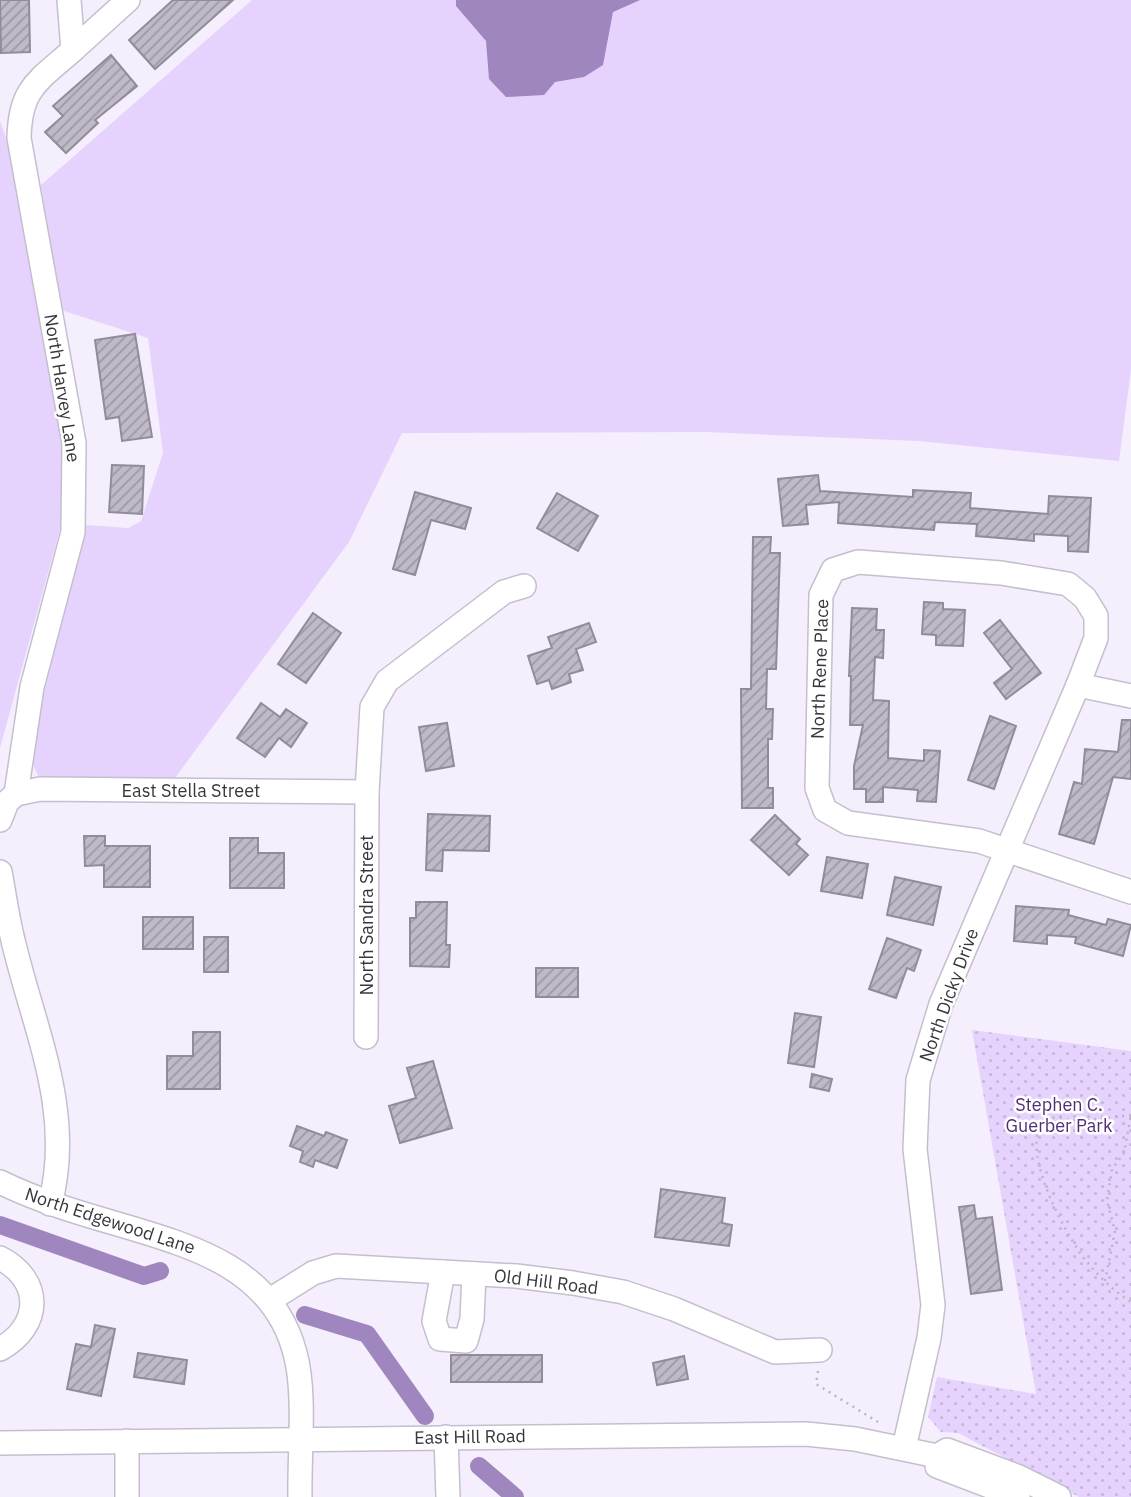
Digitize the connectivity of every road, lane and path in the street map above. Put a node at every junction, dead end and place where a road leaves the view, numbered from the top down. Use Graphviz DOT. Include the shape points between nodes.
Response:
graph roads {
  1 [pos="69,0"];
  2 [pos="128,0"];
  3 [pos="73,50"];
  4 [pos="524,586"];
  5 [pos="1078,685"];
  6 [pos="1131,696"];
  7 [pos="367,792"];
  8 [pos="16,794"];
  9 [pos="0,820"];
  10 [pos="1006,850"];
  11 [pos="0,872"];
  12 [pos="1131,892"];
  13 [pos="366,1037"];
  14 [pos="1131,1115"];
  15 [pos="0,1182"];
  16 [pos="50,1204"];
  17 [pos="0,1258"];
  18 [pos="443,1272"];
  19 [pos="474,1273"];
  20 [pos="1105,1281"];
  21 [pos="270,1300"];
  22 [pos="1131,1302"];
  23 [pos="0,1349"];
  24 [pos="820,1350"];
  25 [pos="878,1422"];
  26 [pos="446,1437"];
  27 [pos="299,1439"];
  28 [pos="127,1441"];
  29 [pos="0,1443"];
  30 [pos="904,1448"];
  31 [pos="937,1456"];
  32 [pos="127,1497"];
  33 [pos="300,1497"];
  34 [pos="448,1497"];
  35 [pos="1018,1497"];
  36 [pos="1059,1497"];
  1 -- 3 [label="street"];
  2 -- 3 [label="street, North Harvey Lane"];
  3 -- 8 [label="street, North Harvey Lane" via="31,87 20,111 19,138 74,443 76,506 74,532 32,687"];
  4 -- 7 [label="street, North Sandra Street" via="503,592 387,681 372,708"];
  5 -- 6 [label="street"];
  5 -- 10 [label="street, North Dicky Drive"];
  5 -- 10 [label="street, North Rene Place" via="1096,638 1096,616 1085,598 1068,584 1000,573 858,562 832,570 821,595 817,788 825,810 848,823 979,841"];
  7 -- 8 [label="street, East Stella Street" via="40,789"];
  7 -- 13 [label="street, North Sandra Street"];
  8 -- 9 [label="street"];
  10 -- 12 [label="street, North Rene Place"];
  10 -- 30 [label="street, North Dicky Drive" via="942,1004 918,1080 915,1149 933,1305"];
  11 -- 16 [label="street" via="12,936 48,1063 60,1154"];
  14 -- 20 [label="path" via="1124,1153 1112,1169 1106,1208 1115,1231"];
  14 -- 20 [label="path" via="1080,1121 1048,1117 1035,1139 1041,1174 1070,1238"];
  15 -- 16 [label="street, North Edgewood Lane"];
  16 -- 21 [label="street, North Edgewood Lane" via="191,1246 231,1265"];
  17 -- 23 [label="street" via="27,1283 32,1306 14,1341"];
  18 -- 19 [label="street, Old Hill Road"];
  18 -- 19 [label="street" via="434,1321 440,1339 466,1341"];
  18 -- 21 [label="street, Old Hill Road" via="336,1266 313,1273"];
  19 -- 24 [label="street, Old Hill Road" via="623,1292 775,1352"];
  20 -- 22 [label="path"];
  21 -- 27 [label="street, North Edgewood Lane" via="296,1354"];
  24 -- 25 [label="path" via="816,1384"];
  26 -- 27 [label="street, East Hill Road"];
  26 -- 30 [label="street, East Hill Road" via="806,1434"];
  26 -- 34 [label="street"];
  27 -- 28 [label="street, East Hill Road"];
  27 -- 33 [label="street, North Edgewood Lane"];
  28 -- 29 [label="street, East Hill Road"];
  28 -- 32 [label="street"];
  30 -- 31 [label="street, East Hill Road"];
  31 -- 35 [label="street, East Hill Road" via="937,1466"];
  31 -- 36 [label="street, East Hill Road" via="947,1450"];
}
